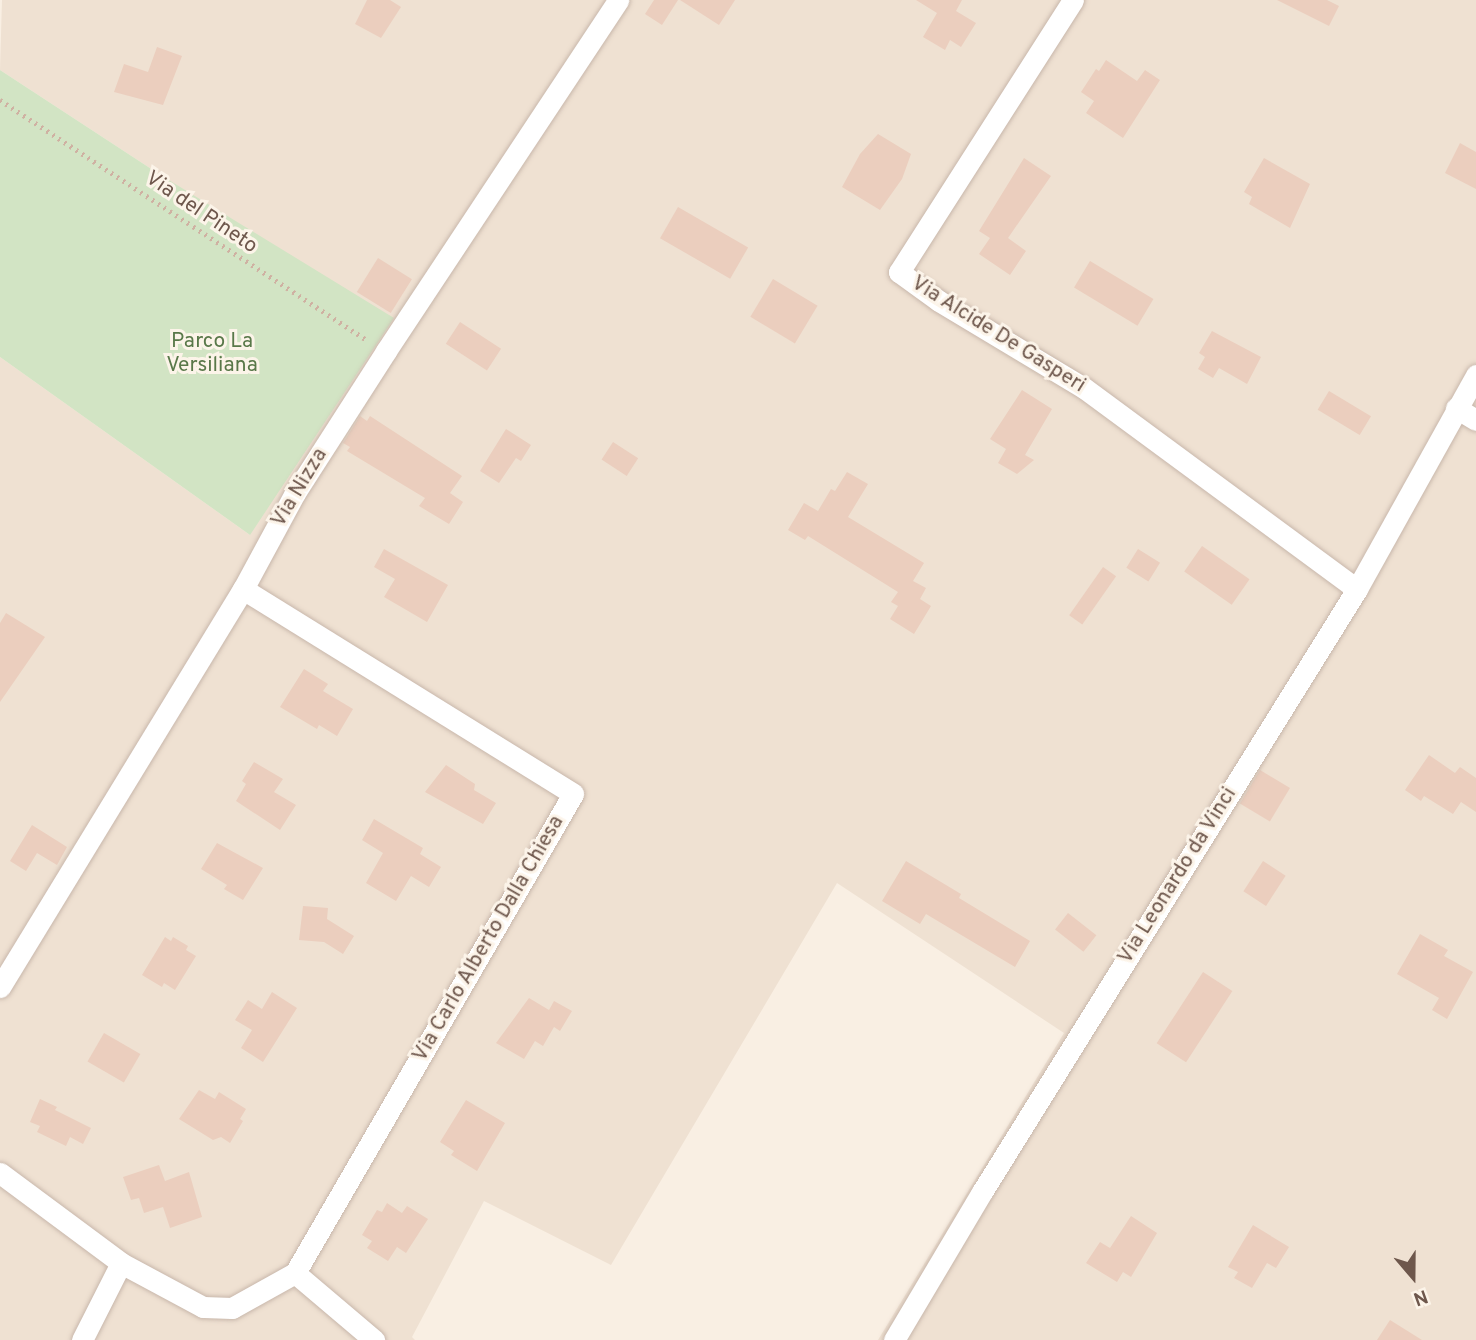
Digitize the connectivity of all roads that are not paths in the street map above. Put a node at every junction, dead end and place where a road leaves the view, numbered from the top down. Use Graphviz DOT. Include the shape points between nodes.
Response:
graph roads {
  1 [pos="618,0"];
  2 [pos="1073,0"];
  3 [pos="1476,375"];
  4 [pos="1456,408"];
  5 [pos="1476,421"];
  6 [pos="243,589"];
  7 [pos="1356,589"];
  8 [pos="0,987"];
  9 [pos="0,1174"];
  10 [pos="121,1263"];
  11 [pos="295,1273"];
  12 [pos="82,1340"];
  13 [pos="374,1340"];
  14 [pos="894,1340"];
  1 -- 6 [label="street, Via Nizza" via="295,493"];
  2 -- 7 [label="street, Via Alcide De Gasperi" via="899,272 1084,388"];
  3 -- 4 [label="street, Via Leonardo da Vinci"];
  4 -- 5 [label="street"];
  4 -- 7 [label="street, Via Leonardo da Vinci"];
  6 -- 8 [label="street, Via Nizza"];
  6 -- 11 [label="street, Via Carlo Alberto Dalla Chiesa" via="573,794"];
  7 -- 14 [label="street, Via Leonardo da Vinci"];
  9 -- 10 [label="street"];
  10 -- 11 [label="street" via="203,1307 232,1308"];
  10 -- 12 [label="street"];
  11 -- 13 [label="street"];
}
